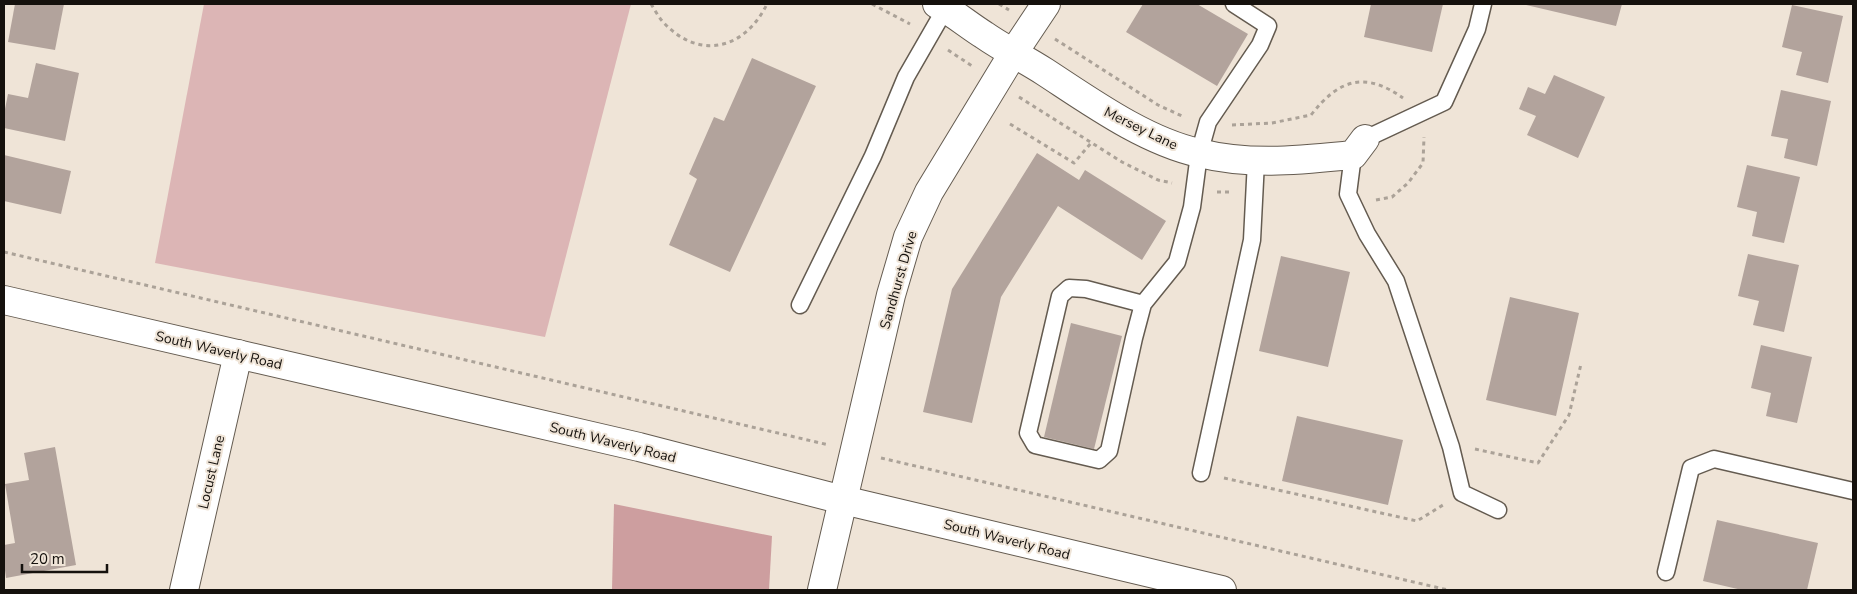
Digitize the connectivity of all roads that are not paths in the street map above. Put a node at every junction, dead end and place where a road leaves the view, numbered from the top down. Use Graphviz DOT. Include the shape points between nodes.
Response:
graph roads {
  1 [pos="1046,4"];
  2 [pos="1234,4"];
  3 [pos="1484,4"];
  4 [pos="943,5"];
  5 [pos="1014,52"];
  6 [pos="1359,147"];
  7 [pos="1199,154"];
  8 [pos="1256,161"];
  9 [pos="4,300"];
  10 [pos="1143,304"];
  11 [pos="800,305"];
  12 [pos="238,354"];
  13 [pos="1201,473"];
  14 [pos="1853,491"];
  15 [pos="843,500"];
  16 [pos="1498,510"];
  17 [pos="1666,572"];
  18 [pos="184,590"];
  19 [pos="822,590"];
  20 [pos="1222,590"];
  1 -- 5 [label="street, Sandhurst Drive"];
  2 -- 7 [label="lane" via="1268,26 1260,45 1208,122"];
  3 -- 6 [label="lane" via="1477,30 1444,102"];
  4 -- 5 [label="street, Mersey Lane"];
  4 -- 11 [label="lane"];
  5 -- 7 [label="street, Mersey Lane" via="1106,112 1168,144"];
  5 -- 15 [label="street, Sandhurst Drive" via="929,192 908,237 891,295"];
  6 -- 8 [label="street, Mersey Lane" via="1280,162"];
  6 -- 16 [label="lane" via="1348,194 1366,234 1396,281 1451,447 1462,493"];
  7 -- 8 [label="street, Mersey Lane"];
  7 -- 10 [label="lane" via="1192,207 1177,262"];
  8 -- 13 [label="lane" via="1252,240"];
  9 -- 12 [label="street, South Waverly Road"];
  10 -- 10 [label="lane" via="1109,451 1099,460 1035,445 1028,433 1060,296 1069,288 1086,289"];
  12 -- 15 [label="street, South Waverly Road" via="639,447"];
  12 -- 18 [label="street, Locust Lane"];
  14 -- 17 [label="lane" via="1714,459 1691,468"];
  15 -- 19 [label="street, Sandhurst Drive"];
  15 -- 20 [label="street, South Waverly Road"];
}
